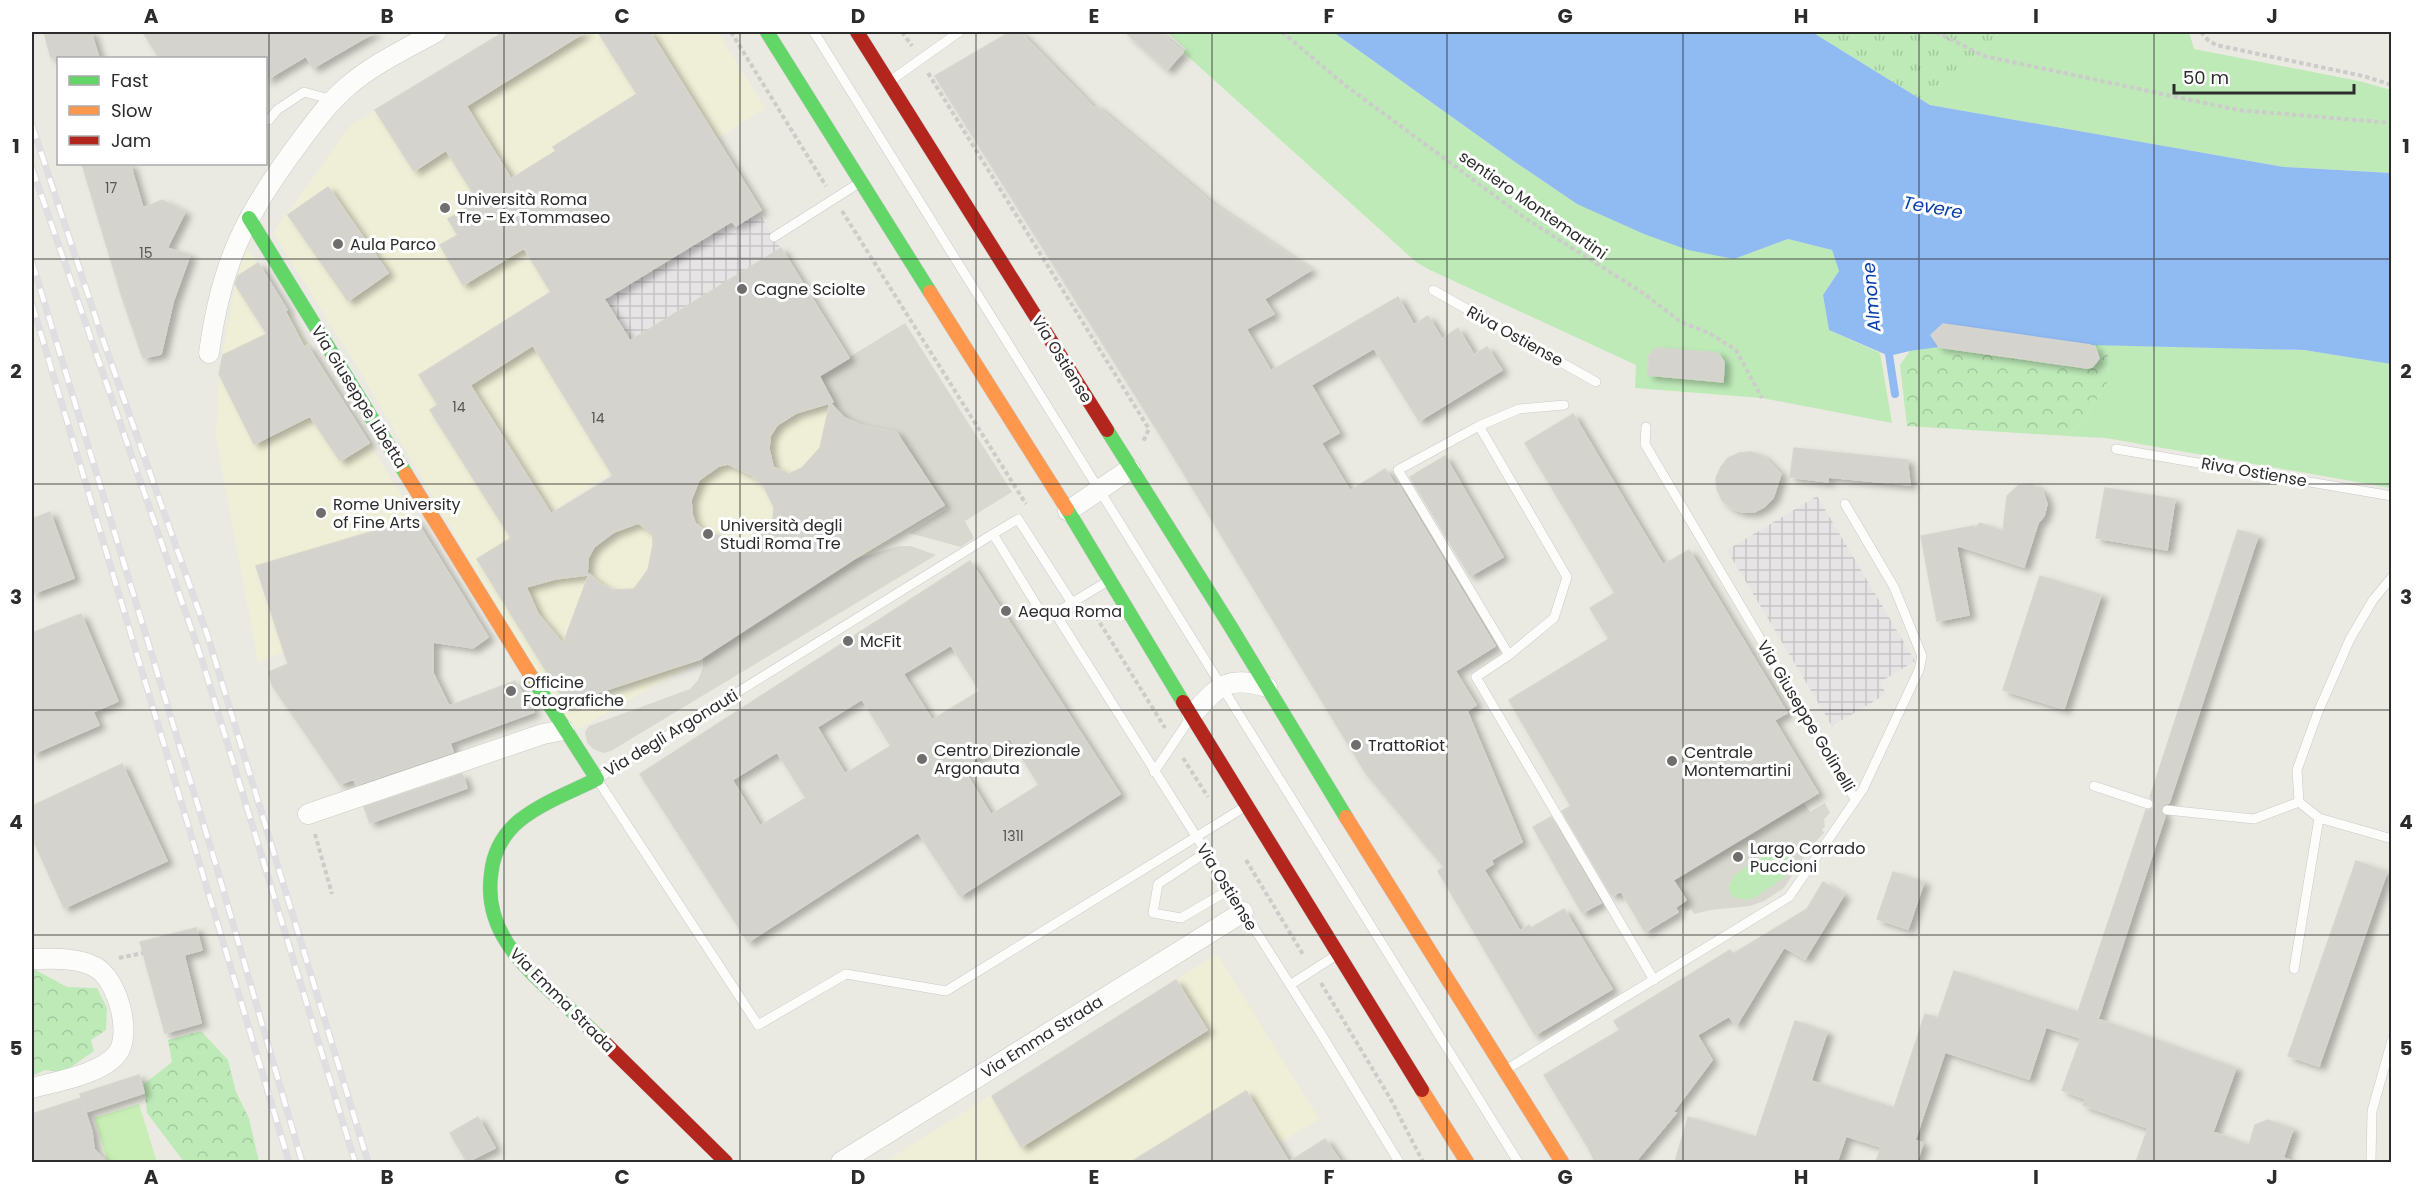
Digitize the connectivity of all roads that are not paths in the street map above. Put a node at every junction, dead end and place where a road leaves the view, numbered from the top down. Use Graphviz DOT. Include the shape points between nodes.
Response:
graph roads {
  1 [pos="436,32"];
  2 [pos="767,32"];
  3 [pos="814,32"];
  4 [pos="857,32"];
  5 [pos="959,32"];
  6 [pos="888,82"];
  7 [pos="333,100"];
  8 [pos="269,120"];
  9 [pos="861,182"];
  10 [pos="249,218"];
  11 [pos="774,237"];
  12 [pos="1433,290"];
  13 [pos="209,353"];
  14 [pos="1596,382"];
  15 [pos="1564,405"];
  16 [pos="1479,426"];
  17 [pos="1646,427"];
  18 [pos="2116,449"];
  19 [pos="1130,469"];
  20 [pos="1098,489"];
  21 [pos="2391,496"];
  22 [pos="1845,504"];
  23 [pos="1068,511"];
  24 [pos="993,534"];
  25 [pos="2391,577"];
  26 [pos="1110,579"];
  27 [pos="1072,603"];
  28 [pos="1054,613"];
  29 [pos="1509,654"];
  30 [pos="1221,687"];
  31 [pos="1267,687"];
  32 [pos="1192,716"];
  33 [pos="564,730"];
  34 [pos="1154,772"];
  35 [pos="597,778"];
  36 [pos="2094,786"];
  37 [pos="1855,799"];
  38 [pos="2299,802"];
  39 [pos="2148,804"];
  40 [pos="1246,807"];
  41 [pos="2167,810"];
  42 [pos="308,814"];
  43 [pos="2319,818"];
  44 [pos="1196,837"];
  45 [pos="2391,839"];
  46 [pos="1205,853"];
  47 [pos="1229,890"];
  48 [pos="1243,912"];
  49 [pos="1337,955"];
  50 [pos="32,958"];
  51 [pos="2294,969"];
  52 [pos="1654,980"];
  53 [pos="1290,985"];
  54 [pos="2391,1040"];
  55 [pos="1504,1071"];
  56 [pos="32,1088"];
  57 [pos="726,1162"];
  58 [pos="841,1162"];
  59 [pos="1399,1162"];
  60 [pos="1467,1162"];
  61 [pos="1518,1162"];
  62 [pos="1562,1162"];
  63 [pos="2371,1162"];
  1 -- 7 [label="street" via="373,68"];
  2 -- 9 [label="main road"];
  3 -- 20 [label="lane"];
  4 -- 6 [label="main road, Via Ostiense"];
  5 -- 6 [label="lane"];
  6 -- 19 [label="main road, Via Ostiense"];
  7 -- 8 [label="lane" via="304,92"];
  7 -- 10 [label="street" via="271,180"];
  9 -- 11 [label="lane"];
  9 -- 23 [label="main road"];
  10 -- 13 [label="street" via="224,277"];
  10 -- 33 [label="main road, Via Giuseppe Libetta"];
  12 -- 14 [label="lane, Riva Ostiense"];
  15 -- 16 [label="lane" via="1519,409"];
  16 -- 29 [label="lane" via="1568,577 1554,618"];
  16 -- 29 [label="lane" via="1398,470"];
  17 -- 37 [label="lane, Via Giuseppe Golinelli" via="1645,444"];
  18 -- 21 [label="lane, Riva Ostiense"];
  19 -- 20 [label="street"];
  19 -- 31 [label="main road, Via Ostiense"];
  20 -- 23 [label="street"];
  20 -- 30 [label="lane"];
  22 -- 37 [label="lane" via="1894,587 1922,656 1919,670"];
  23 -- 26 [label="main road"];
  24 -- 27 [label="lane, Via degli Argonauti" via="1018,519"];
  24 -- 28 [label="lane" via="1039,609"];
  24 -- 35 [label="lane, Via degli Argonauti"];
  25 -- 38 [label="lane" via="2350,639 2318,712 2297,770"];
  26 -- 27 [label="lane"];
  26 -- 32 [label="main road"];
  27 -- 28 [label="lane"];
  28 -- 34 [label="lane, Via Ostiense"];
  29 -- 52 [label="lane" via="1476,677"];
  30 -- 31 [label="street" via="1242,681"];
  30 -- 32 [label="street"];
  30 -- 61 [label="lane"];
  31 -- 55 [label="main road, Via Ostiense"];
  32 -- 34 [label="lane"];
  32 -- 40 [label="main road"];
  33 -- 35 [label="main road, Via degli Argonauti"];
  33 -- 42 [label="street"];
  34 -- 44 [label="lane, Via Ostiense"];
  35 -- 44 [label="lane" via="759,1025 846,974 946,991"];
  35 -- 57 [label="main road, Via Emma Strada" via="525,816 501,841 489,894 498,929 507,946 539,979"];
  36 -- 39 [label="lane"];
  37 -- 52 [label="lane, Via Giuseppe Golinelli" via="1789,897"];
  38 -- 41 [label="lane" via="2254,819"];
  38 -- 43 [label="lane"];
  40 -- 44 [label="lane"];
  40 -- 49 [label="main road"];
  43 -- 45 [label="lane"];
  43 -- 51 [label="lane"];
  44 -- 46 [label="lane, Via Ostiense"];
  46 -- 47 [label="lane, Via Ostiense"];
  46 -- 47 [label="lane" via="1158,884 1153,913 1181,918"];
  47 -- 48 [label="lane, Via Ostiense"];
  48 -- 53 [label="lane, Via Ostiense"];
  48 -- 58 [label="street, Via Emma Strada"];
  49 -- 53 [label="lane"];
  49 -- 60 [label="main road"];
  50 -- 56 [label="street" via="81,962 101,970 115,992 124,1035 121,1048 109,1062"];
  52 -- 55 [label="lane, Via Giuseppe Golinelli"];
  53 -- 59 [label="lane, Via Ostiense"];
  54 -- 63 [label="lane" via="2372,1111"];
  55 -- 62 [label="main road, Via Ostiense"];
}
